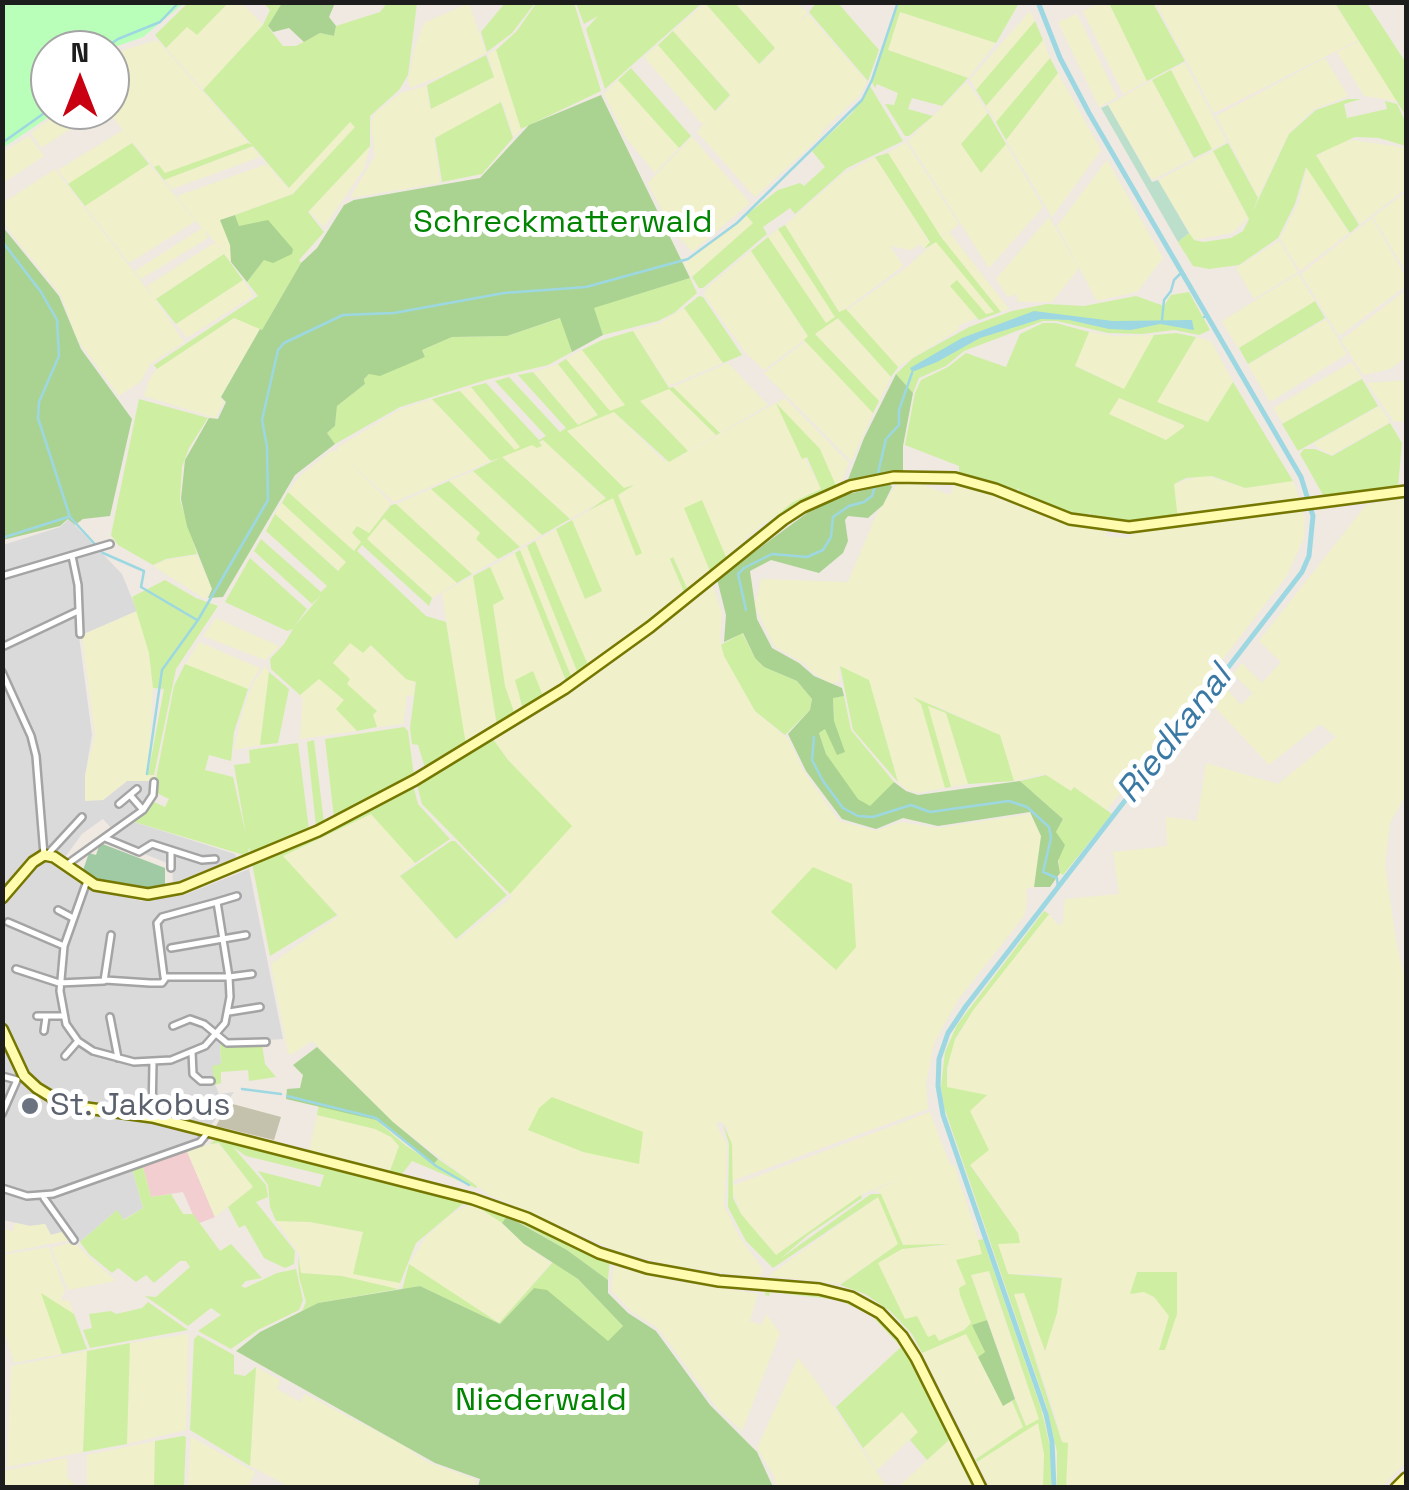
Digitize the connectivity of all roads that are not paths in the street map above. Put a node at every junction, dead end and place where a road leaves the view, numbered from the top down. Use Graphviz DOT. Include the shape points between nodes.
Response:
graph roads {
  1 [pos="1406,491"];
  2 [pos="110,544"];
  3 [pos="72,556"];
  4 [pos="2,576"];
  5 [pos="78,611"];
  6 [pos="80,634"];
  7 [pos="2,647"];
  8 [pos="2,672"];
  9 [pos="154,782"];
  10 [pos="137,789"];
  11 [pos="130,795"];
  12 [pos="119,804"];
  13 [pos="143,810"];
  14 [pos="82,817"];
  15 [pos="105,838"];
  16 [pos="171,850"];
  17 [pos="45,855"];
  18 [pos="215,859"];
  19 [pos="66,865"];
  20 [pos="171,868"];
  21 [pos="87,881"];
  22 [pos="237,896"];
  23 [pos="2,898"];
  24 [pos="217,902"];
  25 [pos="58,910"];
  26 [pos="73,918"];
  27 [pos="8,922"];
  28 [pos="246,934"];
  29 [pos="110,936"];
  30 [pos="223,941"];
  31 [pos="64,946"];
  32 [pos="171,948"];
  33 [pos="16,969"];
  34 [pos="252,974"];
  35 [pos="229,977"];
  36 [pos="165,978"];
  37 [pos="105,980"];
  38 [pos="59,983"];
  39 [pos="260,1007"];
  40 [pos="229,1012"];
  41 [pos="37,1016"];
  42 [pos="63,1016"];
  43 [pos="46,1017"];
  44 [pos="110,1018"];
  45 [pos="174,1026"];
  46 [pos="2,1029"];
  47 [pos="44,1030"];
  48 [pos="216,1035"];
  49 [pos="78,1042"];
  50 [pos="266,1042"];
  51 [pos="192,1052"];
  52 [pos="65,1056"];
  53 [pos="118,1060"];
  54 [pos="154,1062"];
  55 [pos="2,1076"];
  56 [pos="20,1078"];
  57 [pos="211,1081"];
  58 [pos="2,1114"];
  59 [pos="152,1117"];
  60 [pos="209,1132"];
  61 [pos="2,1188"];
  62 [pos="43,1196"];
  63 [pos="74,1240"];
  64 [pos="1406,1478"];
  65 [pos="981,1488"];
  66 [pos="1396,1488"];
  1 -- 21 [label="main road" via="1129,528 1077,521 955,478 894,477 850,486 784,520 622,648 525,714 380,799 258,858 170,891 130,892"];
  2 -- 3 [label="street"];
  3 -- 4 [label="street"];
  3 -- 5 [label="street"];
  5 -- 6 [label="street"];
  5 -- 7 [label="street"];
  8 -- 17 [label="street" via="36,756"];
  9 -- 13 [label="street"];
  10 -- 11 [label="street"];
  11 -- 12 [label="street"];
  11 -- 13 [label="street"];
  13 -- 15 [label="street"];
  14 -- 17 [label="street"];
  15 -- 16 [label="street" via="139,852 152,844"];
  15 -- 19 [label="street"];
  16 -- 18 [label="street"];
  16 -- 20 [label="street"];
  17 -- 19 [label="main road"];
  17 -- 23 [label="main road"];
  19 -- 21 [label="main road"];
  21 -- 26 [label="street"];
  22 -- 24 [label="street"];
  24 -- 30 [label="street"];
  24 -- 36 [label="street" via="158,921"];
  25 -- 26 [label="street"];
  26 -- 31 [label="street"];
  27 -- 31 [label="street"];
  28 -- 30 [label="street"];
  29 -- 37 [label="street"];
  30 -- 32 [label="street"];
  30 -- 35 [label="street"];
  31 -- 38 [label="street"];
  33 -- 38 [label="street"];
  34 -- 35 [label="street"];
  35 -- 36 [label="street"];
  35 -- 40 [label="street"];
  36 -- 37 [label="street"];
  37 -- 38 [label="street"];
  38 -- 42 [label="street"];
  39 -- 40 [label="street"];
  40 -- 48 [label="street"];
  41 -- 43 [label="street"];
  42 -- 43 [label="street"];
  42 -- 49 [label="street"];
  43 -- 47 [label="street"];
  44 -- 53 [label="street"];
  45 -- 48 [label="street" via="190,1019"];
  46 -- 56 [label="main road"];
  48 -- 50 [label="street" via="227,1043"];
  48 -- 51 [label="street"];
  49 -- 52 [label="street"];
  49 -- 53 [label="street"];
  51 -- 54 [label="street"];
  51 -- 57 [label="street" via="193,1074"];
  53 -- 54 [label="street"];
  54 -- 59 [label="street"];
  55 -- 56 [label="street"];
  56 -- 58 [label="street"];
  56 -- 59 [label="main road" via="65,1105"];
  59 -- 60 [label="main road"];
  60 -- 62 [label="street" via="200,1142"];
  60 -- 65 [label="main road" via="473,1199 599,1253 695,1277 837,1292 880,1314 902,1336"];
  61 -- 62 [label="street"];
  62 -- 63 [label="street"];
  64 -- 66 [label="main road"];
}
